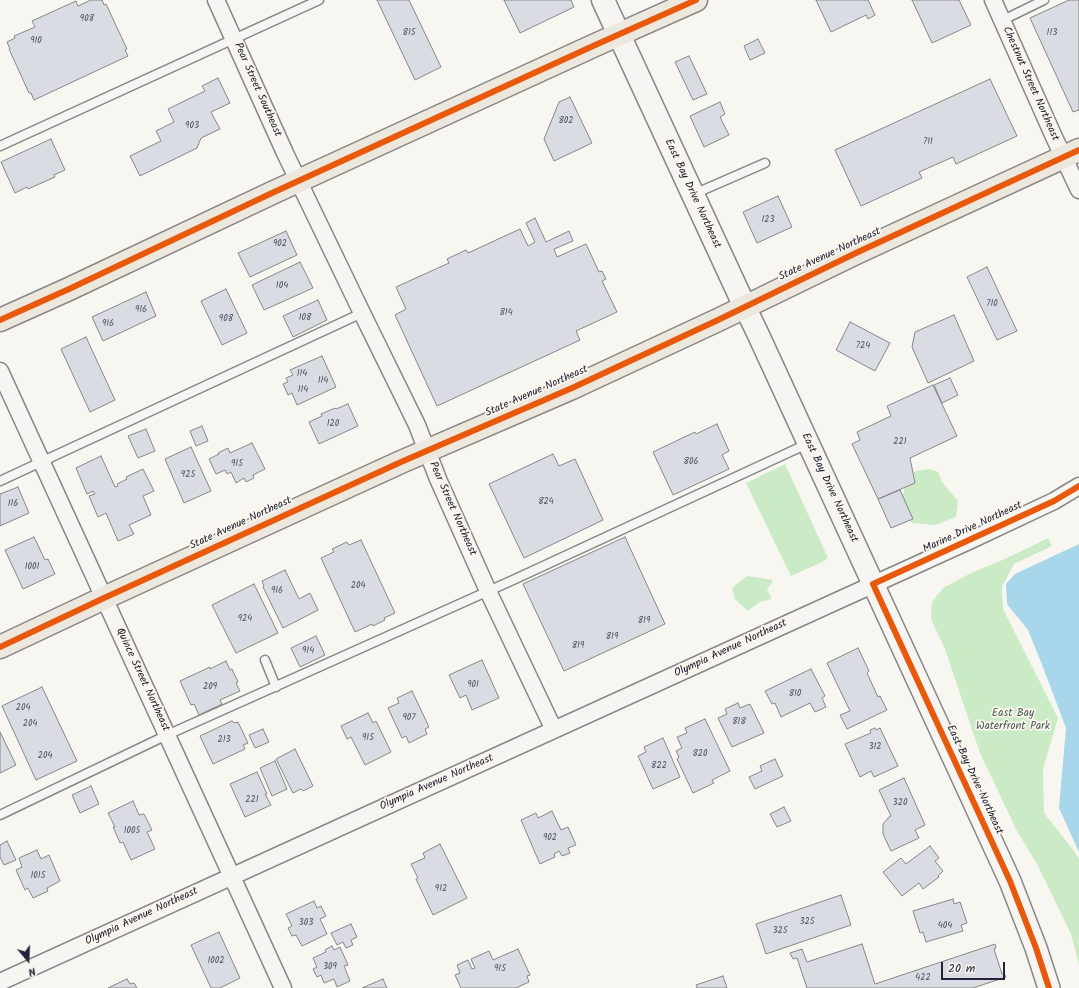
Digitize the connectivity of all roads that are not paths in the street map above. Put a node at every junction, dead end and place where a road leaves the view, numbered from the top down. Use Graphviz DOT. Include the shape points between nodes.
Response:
graph roads {
  1 [pos="216,0"];
  2 [pos="319,0"];
  3 [pos="603,0"];
  4 [pos="696,0"];
  5 [pos="992,0"];
  6 [pos="1044,0"];
  7 [pos="1001,21"];
  8 [pos="619,35"];
  9 [pos="234,39"];
  10 [pos="0,146"];
  11 [pos="1071,154"];
  12 [pos="765,163"];
  13 [pos="299,181"];
  14 [pos="1079,190"];
  15 [pos="693,194"];
  16 [pos="745,307"];
  17 [pos="362,313"];
  18 [pos="0,320"];
  19 [pos="0,371"];
  20 [pos="808,443"];
  21 [pos="427,452"];
  22 [pos="42,462"];
  23 [pos="0,481"];
  24 [pos="1079,486"];
  25 [pos="873,584"];
  26 [pos="488,591"];
  27 [pos="104,598"];
  28 [pos="0,647"];
  29 [pos="266,660"];
  30 [pos="276,687"];
  31 [pos="554,730"];
  32 [pos="167,735"];
  33 [pos="0,815"];
  34 [pos="232,876"];
  35 [pos="0,982"];
  36 [pos="283,988"];
  37 [pos="1049,988"];
  1 -- 9 [label="street, Pear Street Southeast"];
  2 -- 9 [label="lane"];
  3 -- 8 [label="main road, East Bay Drive Northeast"];
  4 -- 8 [label="main road"];
  5 -- 7 [label="street, Chestnut Street Northeast"];
  6 -- 7 [label="lane"];
  7 -- 11 [label="street, Chestnut Street Northeast"];
  8 -- 13 [label="main road"];
  8 -- 15 [label="main road, East Bay Drive Northeast"];
  9 -- 10 [label="lane"];
  9 -- 13 [label="street, Pear Street Southeast"];
  11 -- 14 [label="street, Chestnut Street Northeast"];
  11 -- 16 [label="main road, State Avenue Northeast"];
  12 -- 15 [label="lane"];
  13 -- 17 [label="street, Pear Street Northeast"];
  13 -- 18 [label="main road"];
  15 -- 16 [label="main road, East Bay Drive Northeast"];
  16 -- 20 [label="street, East Bay Drive Northeast"];
  16 -- 21 [label="main road, State Avenue Northeast"];
  17 -- 21 [label="street, Pear Street Northeast"];
  17 -- 22 [label="lane"];
  19 -- 22 [label="street, Quince Street Northeast"];
  20 -- 25 [label="street, East Bay Drive Northeast"];
  20 -- 26 [label="lane"];
  21 -- 26 [label="street, Pear Street Northeast"];
  21 -- 27 [label="main road, State Avenue Northeast"];
  22 -- 23 [label="lane"];
  22 -- 27 [label="street, Quince Street Northeast"];
  24 -- 25 [label="street, Marine Drive Northeast" via="1054,501"];
  25 -- 31 [label="street, Olympia Avenue Northeast"];
  25 -- 37 [label="street, East Bay Drive Northeast" via="1010,881"];
  26 -- 30 [label="lane"];
  26 -- 31 [label="street, Pear Street Northeast"];
  27 -- 28 [label="main road, State Avenue Northeast"];
  27 -- 32 [label="street, Quince Street Northeast"];
  29 -- 30 [label="lane"];
  30 -- 32 [label="lane"];
  31 -- 34 [label="street, Olympia Avenue Northeast"];
  32 -- 33 [label="lane"];
  32 -- 34 [label="street, Quince Street Northeast"];
  34 -- 35 [label="street, Olympia Avenue Northeast"];
  34 -- 36 [label="street, Quince Street Northeast"];
}
